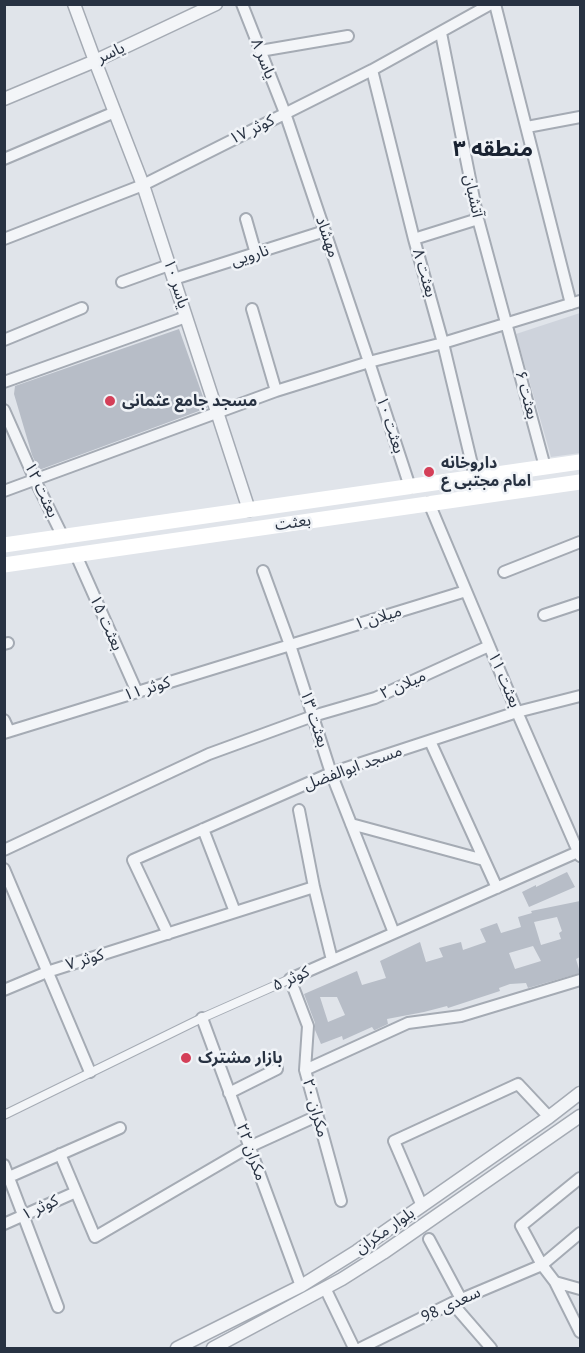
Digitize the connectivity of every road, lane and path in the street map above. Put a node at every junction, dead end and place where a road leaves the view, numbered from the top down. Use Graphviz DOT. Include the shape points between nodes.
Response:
graph roads {
  1 [pos="74,4"];
  2 [pos="216,4"];
  3 [pos="243,4"];
  4 [pos="493,4"];
  5 [pos="441,33"];
  6 [pos="348,36"];
  7 [pos="260,51"];
  8 [pos="94,61"];
  9 [pos="372,70"];
  10 [pos="4,99"];
  11 [pos="115,112"];
  12 [pos="285,113"];
  13 [pos="580,117"];
  14 [pos="527,127"];
  15 [pos="4,159"];
  16 [pos="143,185"];
  17 [pos="246,219"];
  18 [pos="478,219"];
  19 [pos="325,231"];
  20 [pos="4,239"];
  21 [pos="414,239"];
  22 [pos="256,254"];
  23 [pos="169,265"];
  24 [pos="174,279"];
  25 [pos="122,282"];
  26 [pos="576,303"];
  27 [pos="82,308"];
  28 [pos="252,309"];
  29 [pos="186,317"];
  30 [pos="507,323"];
  31 [pos="4,340"];
  32 [pos="443,343"];
  33 [pos="369,362"];
  34 [pos="4,382"];
  35 [pos="276,391"];
  36 [pos="4,410"];
  37 [pos="216,412"];
  38 [pos="580,462"];
  39 [pos="545,467"];
  40 [pos="475,477"];
  41 [pos="35,480"];
  42 [pos="580,482"];
  43 [pos="410,487"];
  44 [pos="4,491"];
  45 [pos="429,503"];
  46 [pos="249,510"];
  47 [pos="63,537"];
  48 [pos="580,542"];
  49 [pos="24,543"];
  50 [pos="4,546"];
  51 [pos="76,555"];
  52 [pos="26,562"];
  53 [pos="4,565"];
  54 [pos="263,571"];
  55 [pos="504,572"];
  56 [pos="466,591"];
  57 [pos="580,603"];
  58 [pos="544,615"];
  59 [pos="290,645"];
  60 [pos="489,646"];
  61 [pos="137,692"];
  62 [pos="580,696"];
  63 [pos="517,712"];
  64 [pos="313,716"];
  65 [pos="4,720"];
  66 [pos="7,732"];
  67 [pos="430,741"];
  68 [pos="331,772"];
  69 [pos="299,810"];
  70 [pos="351,824"];
  71 [pos="203,829"];
  72 [pos="4,850"];
  73 [pos="580,853"];
  74 [pos="484,860"];
  75 [pos="5,870"];
  76 [pos="314,887"];
  77 [pos="497,888"];
  78 [pos="236,912"];
  79 [pos="394,933"];
  80 [pos="168,934"];
  81 [pos="332,960"];
  82 [pos="47,972"];
  83 [pos="290,979"];
  84 [pos="580,980"];
  85 [pos="4,990"];
  86 [pos="202,1018"];
  87 [pos="277,1069"];
  88 [pos="306,1070"];
  89 [pos="90,1072"];
  90 [pos="229,1093"];
  91 [pos="580,1093"];
  92 [pos="4,1115"];
  93 [pos="317,1116"];
  94 [pos="580,1116"];
  95 [pos="549,1118"];
  96 [pos="120,1128"];
  97 [pos="249,1147"];
  98 [pos="60,1154"];
  99 [pos="4,1165"];
  100 [pos="9,1177"];
  101 [pos="580,1178"];
  102 [pos="76,1192"];
  103 [pos="341,1202"];
  104 [pos="422,1206"];
  105 [pos="23,1216"];
  106 [pos="4,1224"];
  107 [pos="580,1233"];
  108 [pos="429,1239"];
  109 [pos="542,1265"];
  110 [pos="555,1282"];
  111 [pos="301,1286"];
  112 [pos="325,1288"];
  113 [pos="580,1289"];
  114 [pos="456,1301"];
  115 [pos="58,1307"];
  116 [pos="580,1332"];
  117 [pos="177,1348"];
  118 [pos="213,1348"];
  119 [pos="361,1348"];
  120 [pos="491,1348"];
  1 -- 8 [label="street, یاسر ۱۰"];
  2 -- 8 [label="street, یاسر"];
  3 -- 7 [label="street, یاسر ۸"];
  4 -- 5 [label="street, کوثر ۱۷"];
  4 -- 14 [label="street"];
  5 -- 9 [label="street, کوثر ۱۷"];
  5 -- 18 [label="street, آتشبان"];
  6 -- 7 [label="street"];
  7 -- 12 [label="street, یاسر ۸"];
  8 -- 10 [label="street, یاسر"];
  8 -- 11 [label="street, یاسر ۱۰"];
  9 -- 12 [label="street, کوثر ۱۷"];
  9 -- 21 [label="street, بعثت ۸"];
  11 -- 15 [label="street"];
  11 -- 16 [label="street, یاسر ۱۰"];
  12 -- 16 [label="street, کوثر ۱۷"];
  12 -- 19 [label="street, مهشاد"];
  13 -- 14 [label="street"];
  14 -- 26 [label="street"];
  16 -- 20 [label="street, کوثر ۱۷"];
  16 -- 23 [label="street, یاسر ۱۰"];
  17 -- 22 [label="street"];
  18 -- 21 [label="street"];
  18 -- 30 [label="street, آتشبان"];
  19 -- 22 [label="street, نارویی"];
  19 -- 33 [label="street, مهشاد"];
  21 -- 32 [label="street, بعثت ۸"];
  22 -- 24 [label="street, نارویی"];
  23 -- 24 [label="street, یاسر ۱۰"];
  23 -- 25 [label="street"];
  24 -- 29 [label="street, یاسر ۱۰"];
  26 -- 30 [label="street"];
  27 -- 31 [label="street"];
  28 -- 35 [label="street"];
  29 -- 34 [label="street"];
  29 -- 37 [label="street, یاسر ۱۰"];
  30 -- 32 [label="street"];
  30 -- 39 [label="street, بعثت ۶"];
  32 -- 33 [label="street"];
  32 -- 40 [label="street, بعثت ۸"];
  33 -- 35 [label="street"];
  33 -- 43 [label="street, بعثت ۱۰"];
  35 -- 37 [label="street"];
  36 -- 41 [label="street, بعثت ۱۲"];
  37 -- 41 [label="street"];
  37 -- 46 [label="street, یاسر ۱۰"];
  38 -- 39 [label="main road, بعثت"];
  39 -- 40 [label="main road, بعثت"];
  40 -- 43 [label="main road, بعثت"];
  41 -- 44 [label="street"];
  41 -- 47 [label="street, بعثت ۱۲"];
  42 -- 45 [label="main road, بعثت"];
  43 -- 46 [label="main road, بعثت"];
  45 -- 51 [label="main road, بعثت"];
  45 -- 56 [label="street, بعثت ۱۱"];
  46 -- 47 [label="main road, بعثت"];
  47 -- 49 [label="main road, بعثت"];
  48 -- 55 [label="street"];
  49 -- 50 [label="main road, بعثت"];
  49 -- 52 [label="main road"];
  51 -- 52 [label="main road, بعثت"];
  51 -- 61 [label="street, بعثت ۱۵"];
  52 -- 53 [label="main road, بعثت"];
  54 -- 59 [label="street, بعثت ۱۳"];
  56 -- 59 [label="street, میلان ۱"];
  56 -- 60 [label="street, بعثت ۱۱"];
  57 -- 58 [label="street"];
  59 -- 61 [label="street, کوثر ۱۱"];
  59 -- 64 [label="street, بعثت ۱۳"];
  60 -- 63 [label="street, بعثت ۱۱"];
  60 -- 64 [label="street, میلان ۲" via="375,698"];
  61 -- 66 [label="street, کوثر ۱۱"];
  62 -- 63 [label="street, مسجد ابوالفضل"];
  63 -- 67 [label="street, مسجد ابوالفضل"];
  63 -- 73 [label="street, بعثت ۱۱"];
  64 -- 68 [label="street, بعثت ۱۳"];
  64 -- 72 [label="street, میلان ۲" via="209,754"];
  65 -- 66 [label="street"];
  67 -- 68 [label="street, مسجد ابوالفضل"];
  67 -- 74 [label="street"];
  68 -- 70 [label="street, بعثت ۱۳"];
  68 -- 71 [label="street, مسجد ابوالفضل"];
  69 -- 76 [label="street"];
  70 -- 74 [label="street"];
  70 -- 79 [label="street, بعثت ۱۳"];
  71 -- 78 [label="street"];
  71 -- 80 [label="street, مسجد ابوالفضل" via="132,860"];
  73 -- 77 [label="street, کوثر ۵"];
  74 -- 77 [label="street"];
  75 -- 82 [label="street"];
  76 -- 78 [label="street, کوثر ۷"];
  76 -- 81 [label="street"];
  77 -- 79 [label="street, کوثر ۵"];
  78 -- 80 [label="street, کوثر ۷"];
  79 -- 81 [label="street, کوثر ۵"];
  80 -- 82 [label="street, کوثر ۷"];
  81 -- 83 [label="street, کوثر ۵"];
  82 -- 85 [label="street, کوثر ۷"];
  82 -- 89 [label="street"];
  83 -- 86 [label="street, کوثر ۵"];
  83 -- 88 [label="street, مکران ۲۰" via="308,1026"];
  84 -- 88 [label="street" via="462,1016 408,1023"];
  86 -- 89 [label="street, کوثر ۵"];
  86 -- 90 [label="street, مکران ۲۲"];
  87 -- 90 [label="street"];
  88 -- 93 [label="street, مکران ۲۰"];
  89 -- 92 [label="street, کوثر ۵"];
  90 -- 97 [label="street, مکران ۲۲"];
  91 -- 95 [label="street, بلوار مکران"];
  93 -- 97 [label="street"];
  93 -- 103 [label="street, مکران ۲۰"];
  94 -- 112 [label="street, بلوار مکران" via="383,1253"];
  95 -- 104 [label="street, بلوار مکران"];
  95 -- 104 [label="street" via="518,1084 394,1141"];
  96 -- 98 [label="street"];
  97 -- 102 [label="street" via="95,1237"];
  97 -- 111 [label="street, مکران ۲۲"];
  98 -- 100 [label="street"];
  98 -- 102 [label="street"];
  99 -- 100 [label="street"];
  100 -- 105 [label="street"];
  101 -- 109 [label="street" via="521,1226"];
  102 -- 105 [label="street, کوثر ۱"];
  104 -- 111 [label="street, بلوار مکران"];
  105 -- 106 [label="street, کوثر ۱"];
  105 -- 115 [label="street"];
  107 -- 109 [label="street, سعدی 98"];
  108 -- 114 [label="street"];
  109 -- 110 [label="street"];
  109 -- 114 [label="street, سعدی 98"];
  110 -- 113 [label="street"];
  110 -- 116 [label="street"];
  111 -- 117 [label="street, بلوار مکران"];
  112 -- 118 [label="street, بلوار مکران"];
  112 -- 119 [label="street"];
  114 -- 119 [label="street, سعدی 98"];
  114 -- 120 [label="street"];
}
